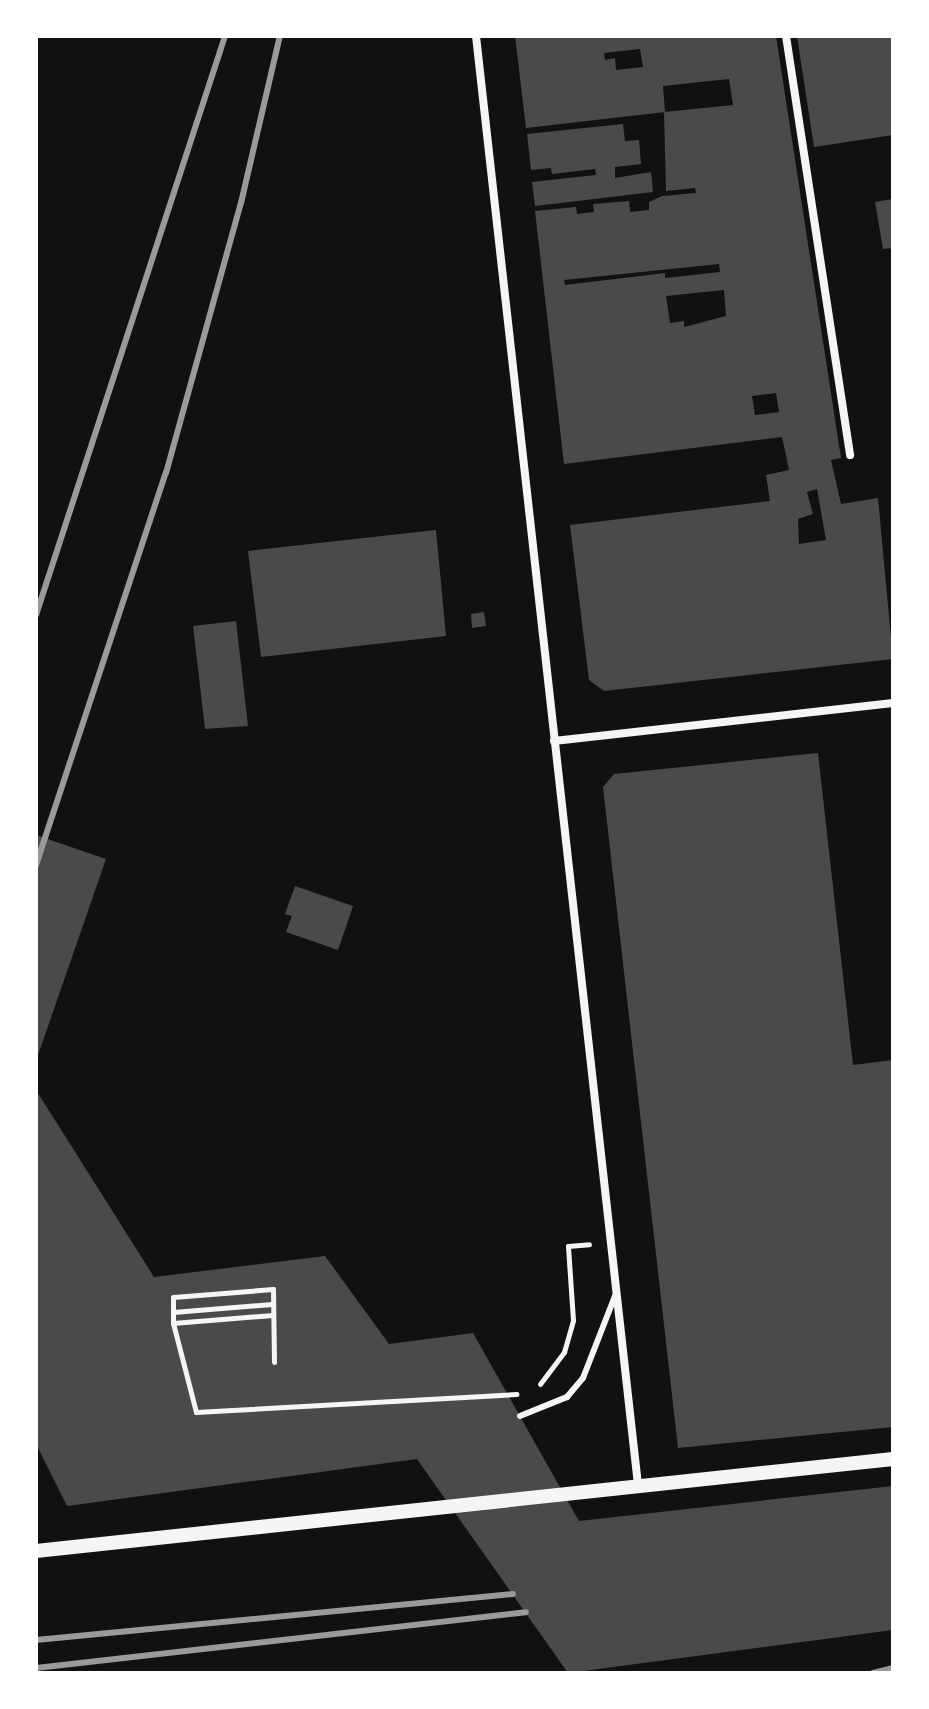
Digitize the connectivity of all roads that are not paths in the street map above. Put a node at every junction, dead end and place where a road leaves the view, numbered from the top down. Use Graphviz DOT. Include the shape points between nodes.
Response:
graph roads {
  1 [pos="476,36"];
  2 [pos="786,36"];
  3 [pos="850,455"];
  4 [pos="893,703"];
  5 [pos="554,741"];
  6 [pos="615,1296"];
  7 [pos="520,1416"];
  8 [pos="893,1459"];
  9 [pos="638,1485"];
  10 [pos="36,1551"];
  1 -- 5 [label="street"];
  2 -- 3 [label="street"];
  4 -- 5 [label="street"];
  5 -- 6 [label="street"];
  6 -- 7 [label="lane" via="583,1378 557,1403"];
  6 -- 9 [label="street"];
  8 -- 9 [label="street"];
  9 -- 10 [label="street"];
}
